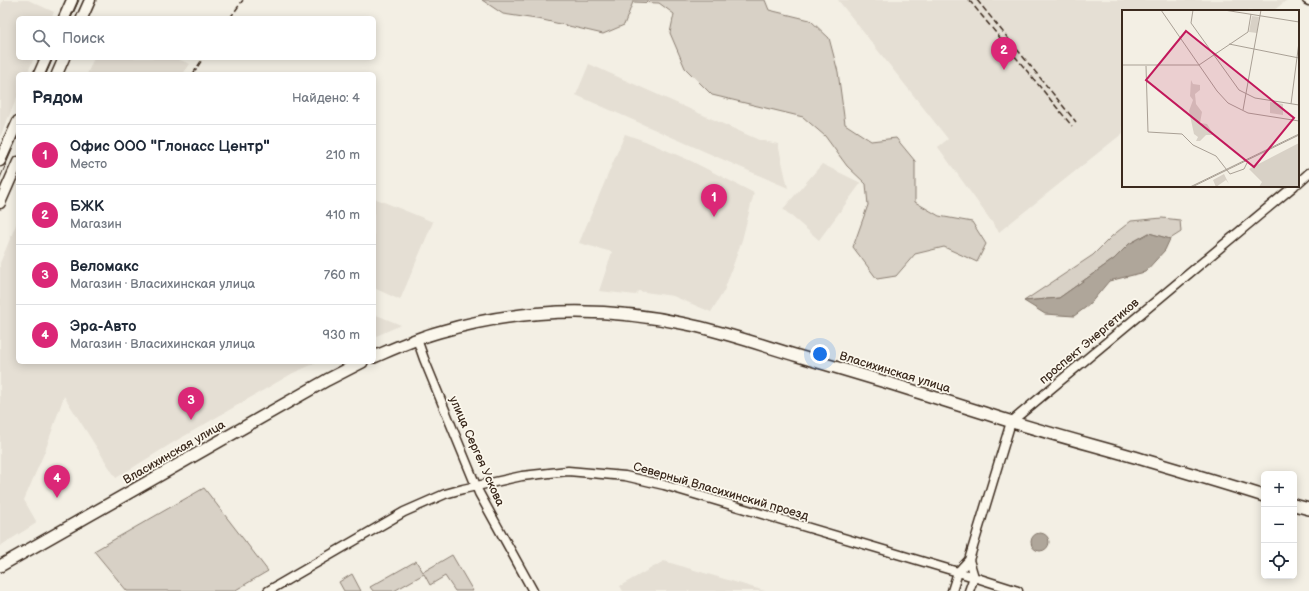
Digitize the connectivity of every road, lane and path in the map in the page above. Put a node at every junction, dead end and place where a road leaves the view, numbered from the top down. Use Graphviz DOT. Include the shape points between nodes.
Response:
graph roads {
  1 [pos="72,0"];
  2 [pos="90,0"];
  3 [pos="65,16"];
  4 [pos="83,16"];
  5 [pos="45,60"];
  6 [pos="63,60"];
  7 [pos="40,72"];
  8 [pos="58,72"];
  9 [pos="16,125"];
  10 [pos="0,161"];
  11 [pos="16,167"];
  12 [pos="1309,173"];
  13 [pos="1299,181"];
  14 [pos="1293,187"];
  15 [pos="0,203"];
  16 [pos="417,339"];
  17 [pos="376,355"];
  18 [pos="358,364"];
  19 [pos="1011,422"];
  20 [pos="476,486"];
  21 [pos="1261,495"];
  22 [pos="1297,506"];
  23 [pos="1309,509"];
  24 [pos="969,560"];
  25 [pos="0,566"];
  26 [pos="958,572"];
  27 [pos="974,577"];
  28 [pos="268,591"];
  29 [pos="533,591"];
  30 [pos="952,591"];
  31 [pos="969,591"];
  32 [pos="1018,591"];
  1 -- 3 [label="main road"];
  2 -- 4 [label="main road"];
  5 -- 7 [label="main road"];
  6 -- 8 [label="main road"];
  9 -- 10 [label="main road"];
  11 -- 15 [label="main road"];
  12 -- 13 [label="street"];
  14 -- 19 [label="street, проспект Энергетиков"];
  16 -- 17 [label="highway, Власихинская улица"];
  16 -- 19 [label="highway, Власихинская улица" via="460,326 507,316 537,313 616,313 648,317 727,334"];
  16 -- 20 [label="street, улица Сергея Ускова"];
  18 -- 25 [label="highway, Власихинская улица"];
  19 -- 21 [label="highway, Власихинская улица"];
  19 -- 24 [label="street"];
  20 -- 26 [label="street, Северный Власихинский проезд" via="557,471 642,479"];
  20 -- 28 [label="street, Северный Власихинский проезд" via="445,494 404,512"];
  20 -- 29 [label="street, улица Сергея Ускова"];
  22 -- 23 [label="highway"];
  24 -- 26 [label="street"];
  24 -- 27 [label="street"];
  26 -- 27 [label="street, Северный Власихинский проезд"];
  26 -- 30 [label="street"];
  27 -- 31 [label="street"];
  27 -- 32 [label="street, Северный Власихинский проезд"];
}
